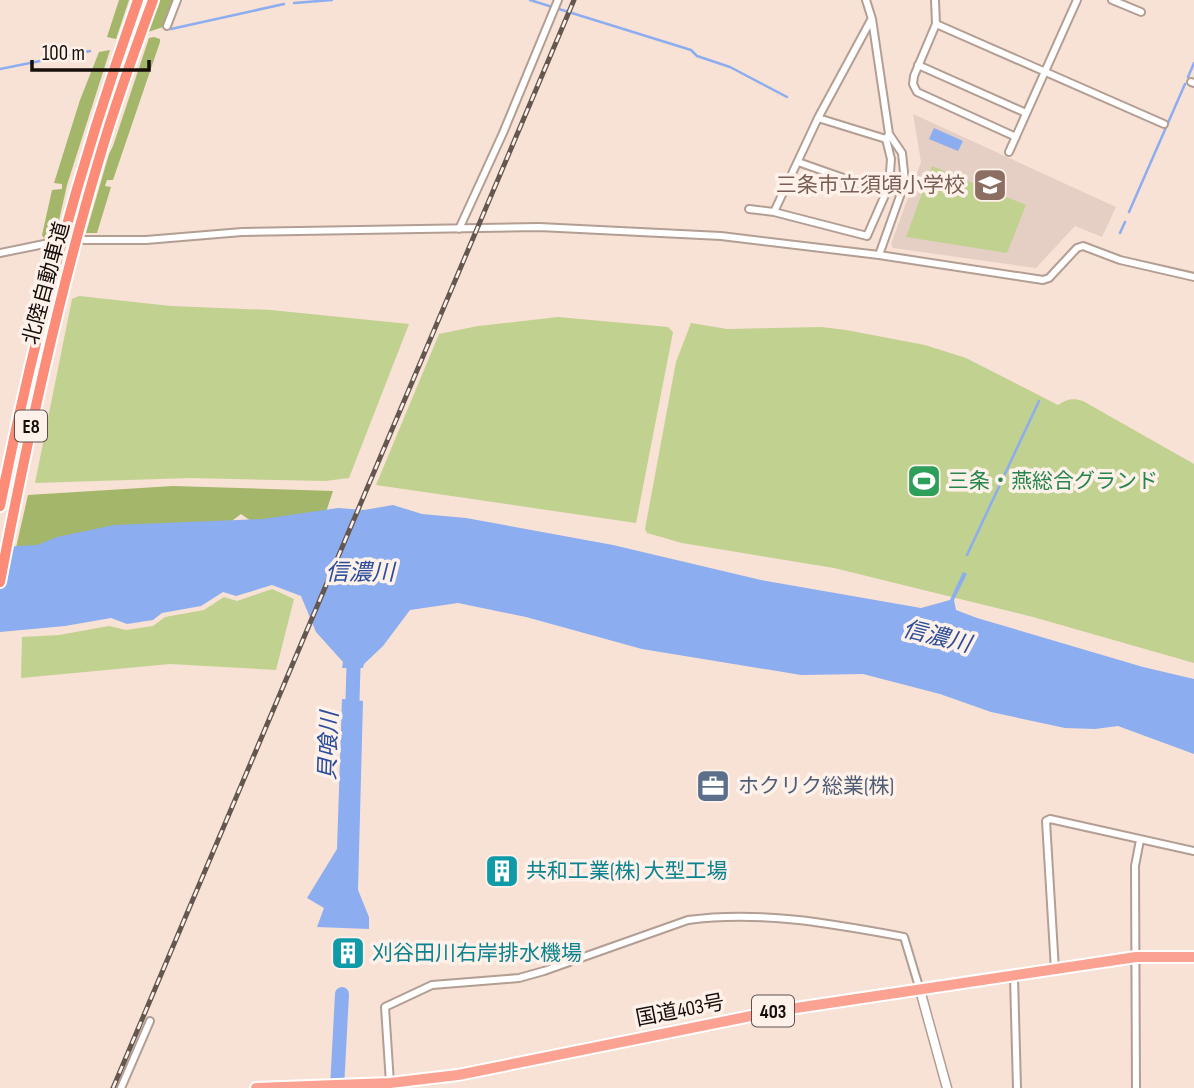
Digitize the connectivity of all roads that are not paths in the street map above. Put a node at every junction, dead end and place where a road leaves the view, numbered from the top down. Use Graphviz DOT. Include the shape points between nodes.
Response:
graph roads {
  1 [pos="138,0"];
  2 [pos="153,0"];
  3 [pos="177,0"];
  4 [pos="558,0"];
  5 [pos="866,0"];
  6 [pos="935,0"];
  7 [pos="1065,0"];
  8 [pos="1112,0"];
  9 [pos="1076,2"];
  10 [pos="1141,12"];
  11 [pos="872,19"];
  12 [pos="936,24"];
  13 [pos="167,26"];
  14 [pos="918,65"];
  15 [pos="1044,72"];
  16 [pos="1026,113"];
  17 [pos="818,118"];
  18 [pos="1164,124"];
  19 [pos="888,137"];
  20 [pos="1016,137"];
  21 [pos="1009,152"];
  22 [pos="797,162"];
  23 [pos="886,193"];
  24 [pos="749,209"];
  25 [pos="774,212"];
  26 [pos="459,229"];
  27 [pos="84,240"];
  28 [pos="54,242"];
  29 [pos="0,253"];
  30 [pos="879,255"];
  31 [pos="1194,277"];
  32 [pos="0,506"];
  33 [pos="0,582"];
  34 [pos="1140,840"];
  35 [pos="1194,851"];
  36 [pos="1136,957"];
  37 [pos="1194,957"];
  38 [pos="1055,970"];
  39 [pos="1014,977"];
  40 [pos="919,990"];
  41 [pos="150,1021"];
  42 [pos="390,1083"];
  43 [pos="360,1085"];
  44 [pos="121,1088"];
  45 [pos="256,1088"];
  46 [pos="947,1088"];
  47 [pos="1017,1088"];
  48 [pos="1136,1088"];
  1 -- 32 [label="highway, 北陸自動車道 / E8" via="86,151 52,274"];
  2 -- 33 [label="highway, 北陸自動車道 / E8" via="100,156 68,272"];
  3 -- 13 [label="street"];
  4 -- 26 [label="street"];
  5 -- 11 [label="street"];
  6 -- 12 [label="street"];
  7 -- 9 [label="street"];
  8 -- 10 [label="street"];
  9 -- 15 [label="street"];
  11 -- 17 [label="street"];
  11 -- 19 [label="street"];
  12 -- 14 [label="street"];
  12 -- 15 [label="street"];
  14 -- 16 [label="street"];
  14 -- 20 [label="street" via="913,84 918,92"];
  15 -- 16 [label="street"];
  15 -- 18 [label="street"];
  16 -- 20 [label="street"];
  17 -- 19 [label="street"];
  17 -- 22 [label="street"];
  19 -- 23 [label="street" via="891,159"];
  19 -- 30 [label="street" via="902,153 905,182"];
  20 -- 21 [label="street"];
  22 -- 23 [label="street"];
  22 -- 25 [label="street"];
  23 -- 25 [label="street" via="867,236"];
  24 -- 25 [label="street"];
  26 -- 27 [label="street"];
  26 -- 30 [label="street" via="539,227 721,236"];
  28 -- 29 [label="street"];
  30 -- 31 [label="street" via="1043,280 1083,246 1120,260"];
  34 -- 35 [label="street"];
  34 -- 36 [label="street" via="1135,866"];
  34 -- 38 [label="street" via="1046,821"];
  36 -- 37 [label="highway, 国道403号 / 403"];
  36 -- 38 [label="highway, 国道403号 / 403"];
  36 -- 48 [label="street"];
  38 -- 39 [label="highway, 国道403号 / 403"];
  39 -- 40 [label="highway, 国道403号 / 403"];
  39 -- 47 [label="street"];
  40 -- 42 [label="highway, 国道403号 / 403" via="776,1011 458,1075"];
  40 -- 42 [label="street" via="904,937 792,920 688,920 544,971 519,978 432,985 385,1007"];
  40 -- 46 [label="street"];
  41 -- 44 [label="street"];
  42 -- 43 [label="highway, 国道403号 / 403"];
  43 -- 45 [label="highway, 国道403号 / 403"];
}
